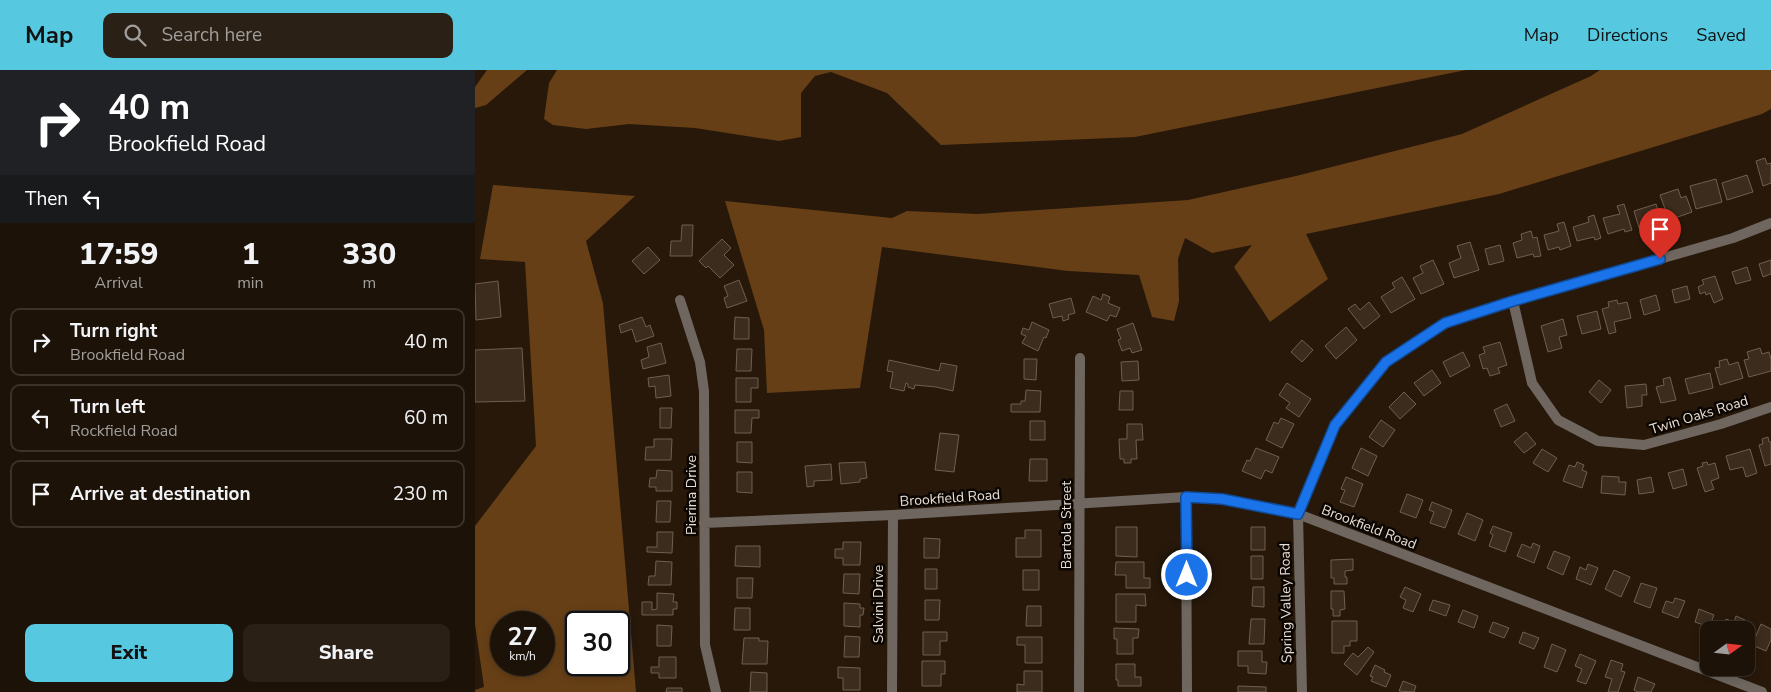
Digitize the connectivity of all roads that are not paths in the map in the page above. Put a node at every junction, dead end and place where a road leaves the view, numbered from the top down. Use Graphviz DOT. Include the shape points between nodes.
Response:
graph roads {
  1 [pos="1771,223"];
  2 [pos="680,300"];
  3 [pos="1513,301"];
  4 [pos="1080,358"];
  5 [pos="1771,407"];
  6 [pos="1186,497"];
  7 [pos="1080,504"];
  8 [pos="1298,514"];
  9 [pos="893,515"];
  10 [pos="704,523"];
  11 [pos="716,692"];
  12 [pos="892,692"];
  13 [pos="1079,692"];
  14 [pos="1187,692"];
  15 [pos="1301,692"];
  16 [pos="1762,692"];
  1 -- 3 [label="street" via="1733,238"];
  2 -- 10 [label="street, Pierina Drive" via="700,362 704,391"];
  3 -- 5 [label="street, Twin Oaks Road" via="1533,382 1558,420 1598,441 1645,445"];
  3 -- 8 [label="street" via="1445,323 1386,362 1335,425"];
  4 -- 7 [label="street, Bartola Street"];
  6 -- 7 [label="street, Brookfield Road"];
  6 -- 8 [label="street, Brookfield Road" via="1222,499"];
  6 -- 14 [label="street"];
  7 -- 9 [label="street, Brookfield Road"];
  7 -- 13 [label="street, Bartola Street"];
  8 -- 15 [label="street, Spring Valley Road"];
  8 -- 16 [label="street, Brookfield Road"];
  9 -- 10 [label="street, Brookfield Road"];
  9 -- 12 [label="street, Salvini Drive"];
  10 -- 11 [label="street, Pierina Drive" via="705,645"];
}
